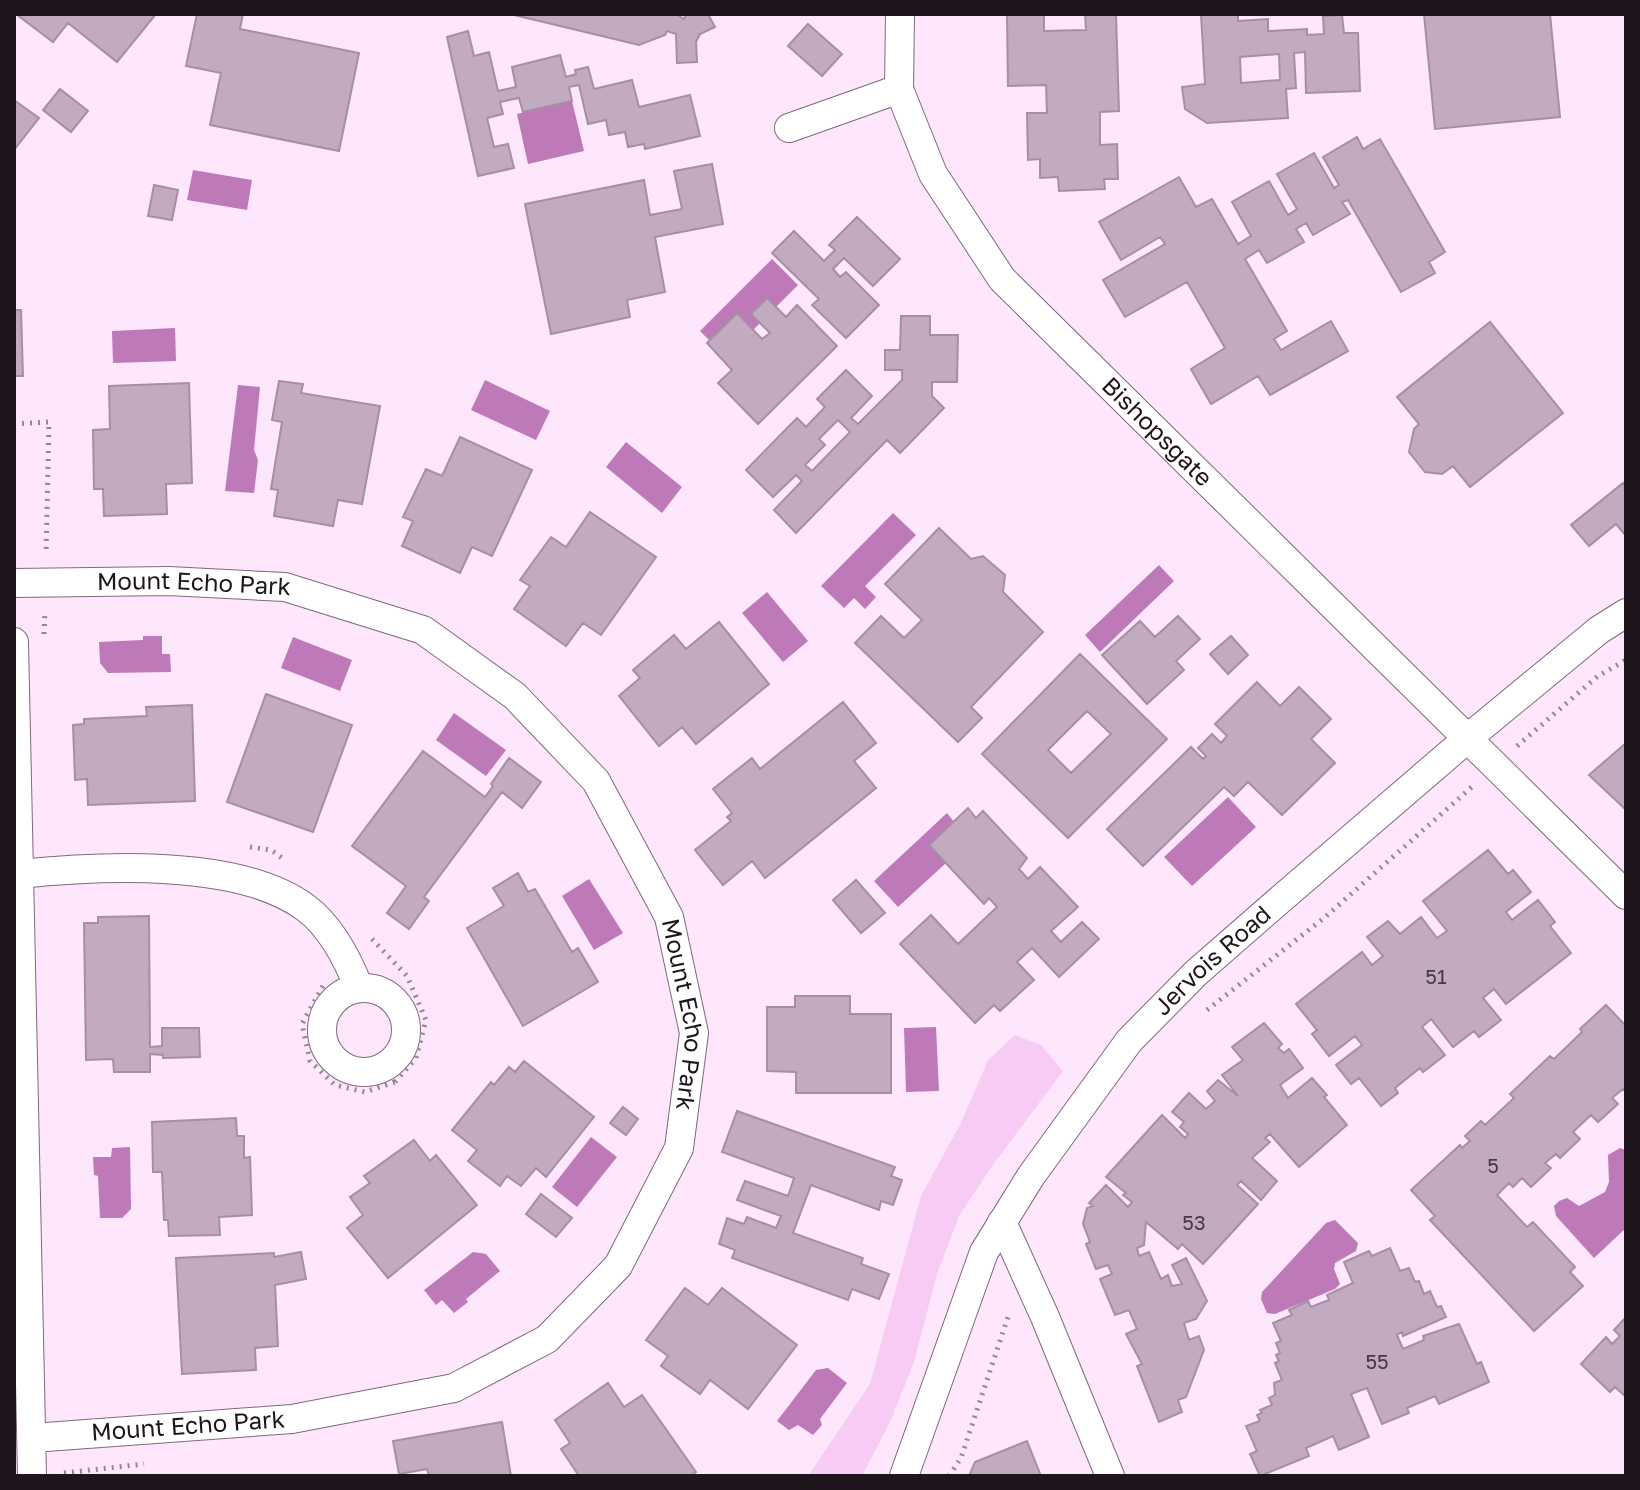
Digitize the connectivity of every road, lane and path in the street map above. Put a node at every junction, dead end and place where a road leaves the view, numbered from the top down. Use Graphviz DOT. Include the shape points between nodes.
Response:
graph roads {
  1 [pos="900,14"];
  2 [pos="899,89"];
  3 [pos="789,128"];
  4 [pos="14,583"];
  5 [pos="1626,613"];
  6 [pos="14,642"];
  7 [pos="1626,660"];
  8 [pos="1468,738"];
  9 [pos="1496,766"];
  10 [pos="19,874"];
  11 [pos="1626,895"];
  12 [pos="329,976"];
  13 [pos="359,988"];
  14 [pos="1205,1012"];
  15 [pos="395,1082"];
  16 [pos="1002,1222"];
  17 [pos="1024,1271"];
  18 [pos="32,1438"];
  19 [pos="158,1463"];
  20 [pos="64,1473"];
  21 [pos="32,1476"];
  22 [pos="904,1476"];
  23 [pos="949,1476"];
  24 [pos="1110,1476"];
  1 -- 2 [label="street, Bishopsgate"];
  2 -- 3 [label="street"];
  2 -- 8 [label="street, Bishopsgate" via="933,174 1002,279"];
  4 -- 18 [label="street, Mount Echo Park" via="169,581 285,587 423,630 515,696 596,781 669,917 694,1033 679,1148 618,1266 547,1339 454,1388 307,1417"];
  5 -- 8 [label="street, Jervois Road"];
  6 -- 10 [label="street"];
  7 -- 9 [label="path" via="1598,676"];
  8 -- 9 [label="street"];
  8 -- 16 [label="street, Jervois Road" via="1196,973 1129,1041"];
  9 -- 11 [label="street"];
  9 -- 14 [label="path" via="1324,918"];
  10 -- 13 [label="street" via="161,869 278,891 324,926"];
  10 -- 18 [label="street"];
  12 -- 15 [label="path" via="302,1024 310,1061 335,1085 365,1092"];
  16 -- 17 [label="street"];
  16 -- 22 [label="street, Jervois Road" via="984,1252"];
  17 -- 23 [label="path" via="961,1458"];
  17 -- 24 [label="street"];
  18 -- 21 [label="street"];
  19 -- 20 [label="path"];
}
